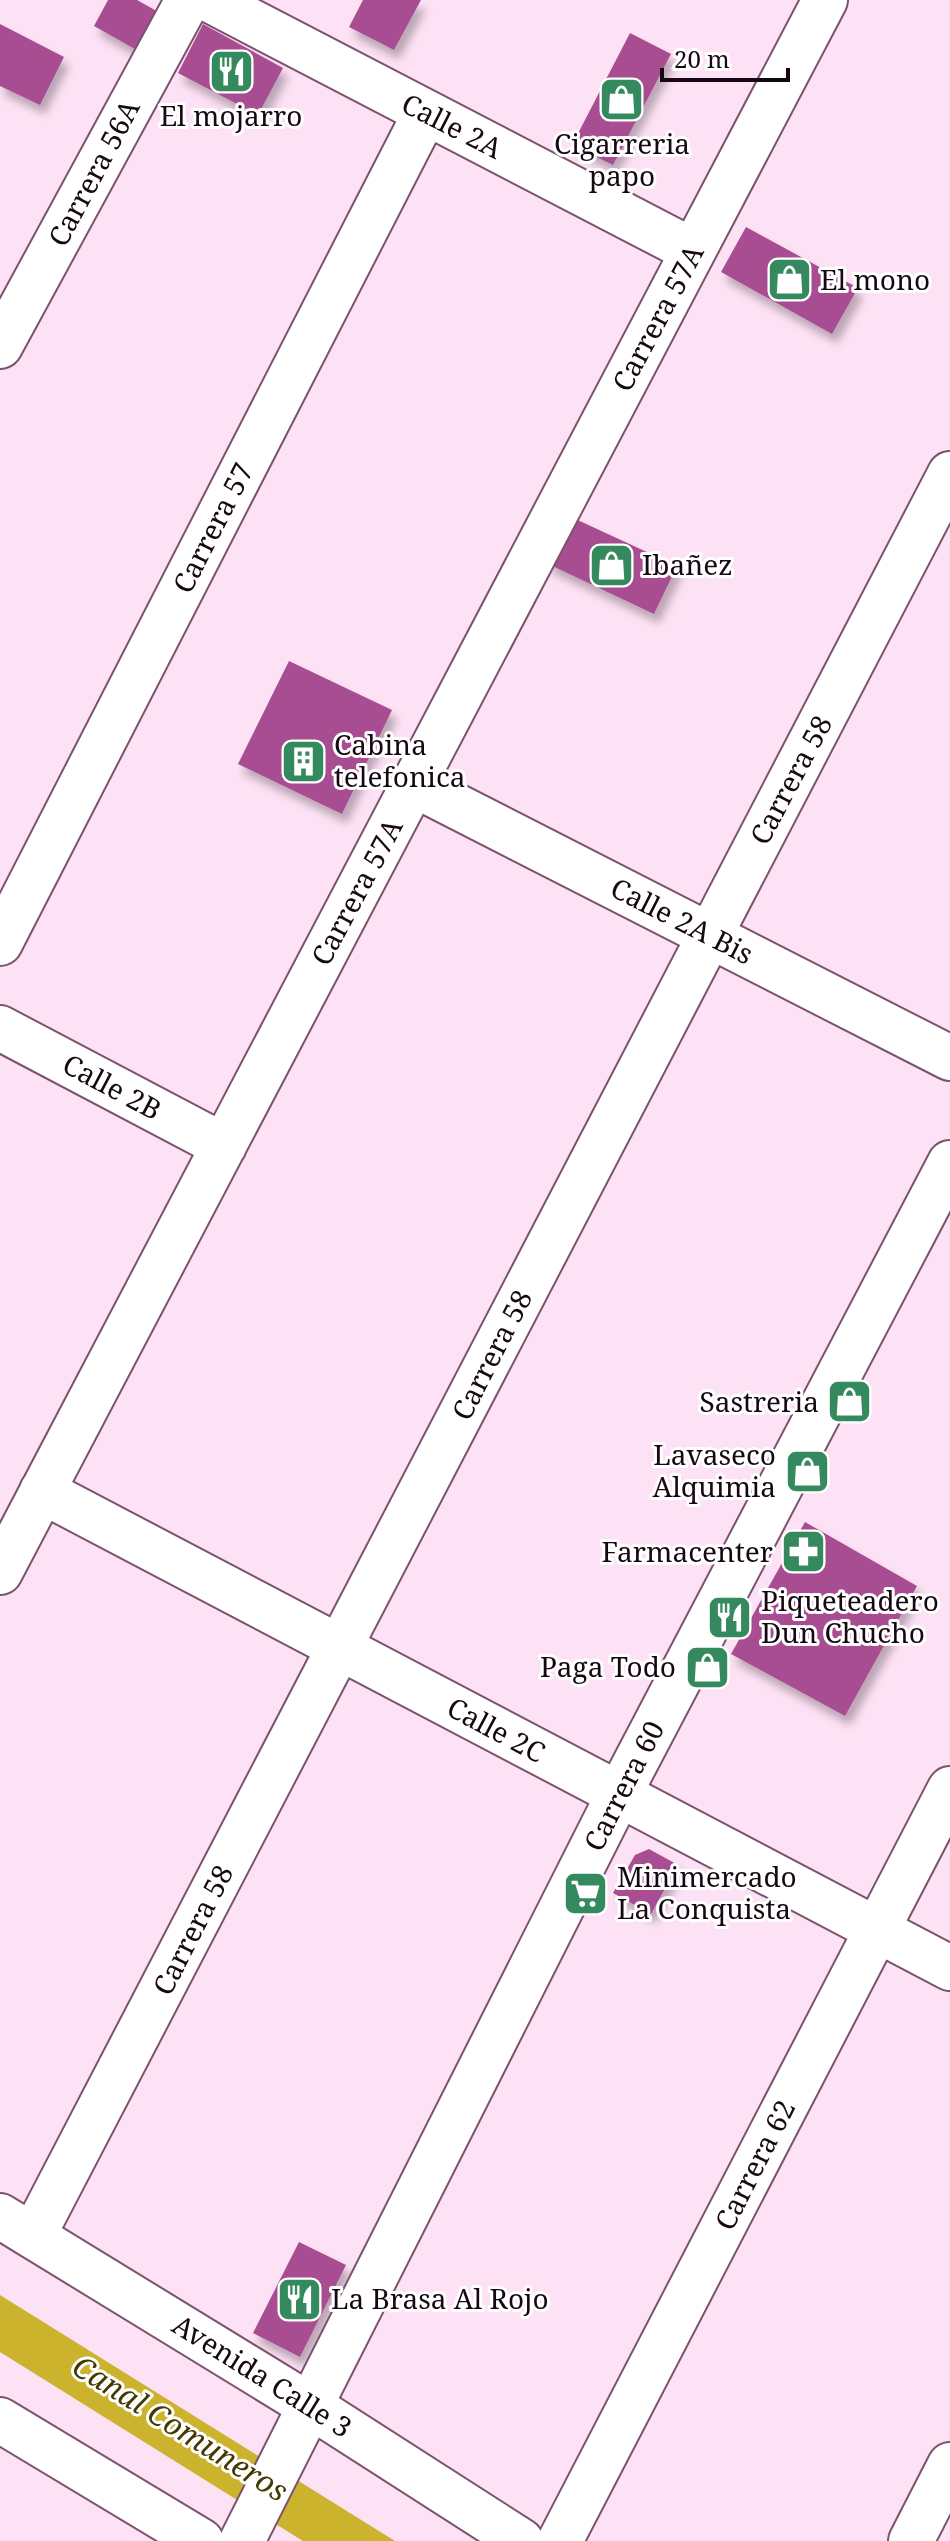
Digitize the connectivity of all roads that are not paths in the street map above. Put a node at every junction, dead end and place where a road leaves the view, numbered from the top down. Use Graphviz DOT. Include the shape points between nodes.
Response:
graph roads {
  1 [pos="188,0"];
  2 [pos="210,0"];
  3 [pos="825,0"];
  4 [pos="426,112"];
  5 [pos="693,251"];
  6 [pos="0,346"];
  7 [pos="950,474"];
  8 [pos="413,784"];
  9 [pos="710,935"];
  10 [pos="0,943"];
  11 [pos="0,1028"];
  12 [pos="950,1058"];
  13 [pos="224,1146"];
  14 [pos="950,1163"];
  15 [pos="42,1491"];
  16 [pos="0,1572"];
  17 [pos="340,1647"];
  18 [pos="950,1789"];
  19 [pos="619,1794"];
  20 [pos="877,1929"];
  21 [pos="950,1968"];
  22 [pos="17,2226"];
  23 [pos="0,2420"];
  24 [pos="303,2423"];
  25 [pos="950,2465"];
  26 [pos="246,2533"];
  27 [pos="201,2541"];
  28 [pos="521,2541"];
  29 [pos="560,2541"];
  30 [pos="911,2541"];
  1 -- 6 [label="street, Carrera 56A"];
  2 -- 4 [label="street, Calle 2A"];
  3 -- 5 [label="street, Carrera 57A"];
  4 -- 5 [label="street, Calle 2A"];
  4 -- 10 [label="street, Carrera 57"];
  5 -- 8 [label="street, Carrera 57A"];
  7 -- 9 [label="street, Carrera 58"];
  8 -- 9 [label="street, Calle 2A Bis"];
  8 -- 13 [label="street, Carrera 57A"];
  9 -- 12 [label="street, Calle 2A Bis"];
  9 -- 17 [label="street, Carrera 58"];
  11 -- 13 [label="street, Calle 2B"];
  13 -- 15 [label="street, Carrera 57A"];
  14 -- 19 [label="street, Carrera 60"];
  15 -- 16 [label="street, Carrera 57A"];
  15 -- 17 [label="street, Calle 2C"];
  17 -- 19 [label="street, Calle 2C"];
  17 -- 22 [label="street, Carrera 58"];
  18 -- 20 [label="street, Carrera 62"];
  19 -- 20 [label="street, Calle 2C"];
  19 -- 24 [label="street, Carrera 60"];
  20 -- 21 [label="street, Calle 2C"];
  20 -- 29 [label="street, Carrera 62"];
  22 -- 24 [label="street, Avenida Calle 3"];
  23 -- 27 [label="street"];
  24 -- 26 [label="street, Carrera 60"];
  24 -- 28 [label="street, Avenida Calle 3"];
  25 -- 30 [label="street"];
}
